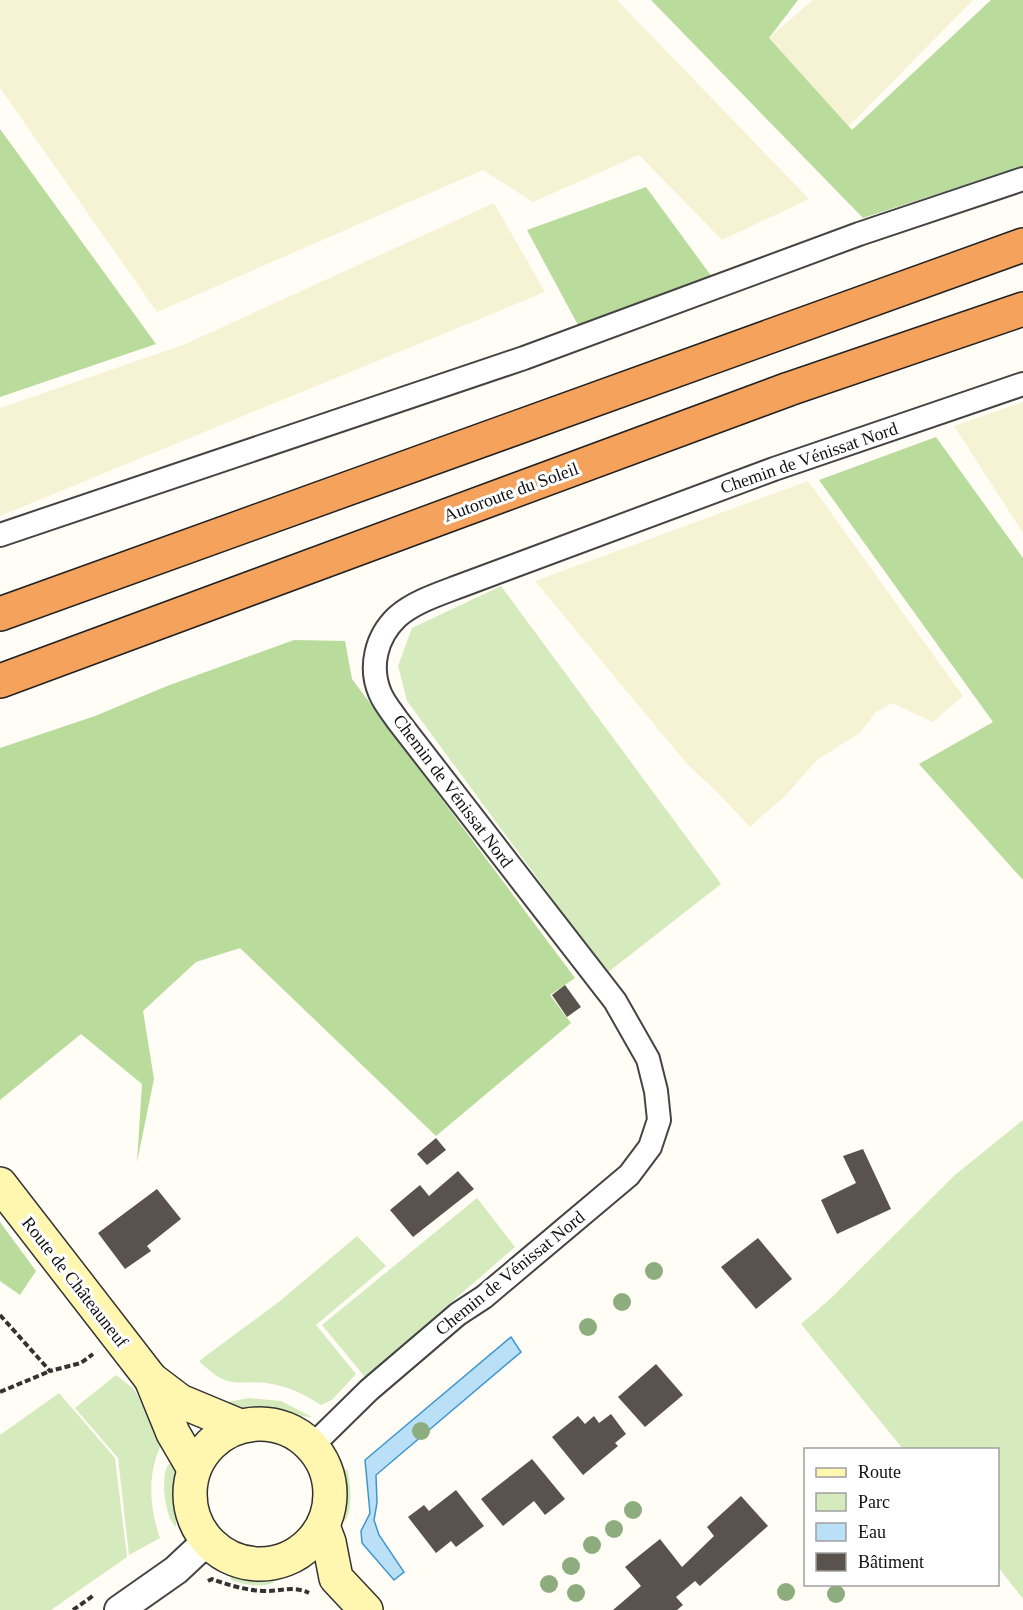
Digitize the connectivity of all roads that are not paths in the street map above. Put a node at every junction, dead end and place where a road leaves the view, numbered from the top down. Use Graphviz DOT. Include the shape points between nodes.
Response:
graph roads {
  1 [pos="1023,179"];
  2 [pos="1023,244"];
  3 [pos="1023,309"];
  4 [pos="1023,384"];
  5 [pos="0,536"];
  6 [pos="0,614"];
  7 [pos="0,681"];
  8 [pos="0,1184"];
  9 [pos="151,1379"];
  10 [pos="240,1426"];
  11 [pos="312,1446"];
  12 [pos="194,1469"];
  13 [pos="323,1526"];
  14 [pos="208,1540"];
  15 [pos="275,1562"];
  16 [pos="326,1587"];
  17 [pos="119,1610"];
  18 [pos="366,1610"];
  1 -- 5 [label="street" via="859,234 524,358"];
  2 -- 6 [label="highway"];
  3 -- 7 [label="highway, Autoroute du Soleil" via="789,389"];
  4 -- 11 [label="street, Chemin de Vénissat Nord" via="774,470 428,598 398,616 380,640 374,666 380,693 615,1001 648,1059 659,1120 650,1147 626,1178 369,1390"];
  8 -- 9 [label="main road, Route de Châteauneuf"];
  9 -- 10 [label="main road, Route de Châteauneuf" via="180,1401"];
  9 -- 12 [label="main road, Route de Châteauneuf" via="173,1433"];
  10 -- 11 [label="main road, Route de Châteauneuf" via="266,1423 291,1430"];
  10 -- 12 [label="main road, Route de Châteauneuf" via="212,1442"];
  11 -- 13 [label="main road, Route de Châteauneuf" via="324,1463 330,1484 330,1505"];
  12 -- 14 [label="main road, Route de Châteauneuf" via="191,1507"];
  13 -- 15 [label="main road, Route de Châteauneuf" via="303,1549"];
  13 -- 16 [label="main road" via="329,1542"];
  14 -- 15 [label="main road, Route de Châteauneuf" via="238,1560"];
  14 -- 17 [label="street" via="176,1570"];
  15 -- 16 [label="main road, Route de Châteauneuf"];
  16 -- 18 [label="main road"];
}
